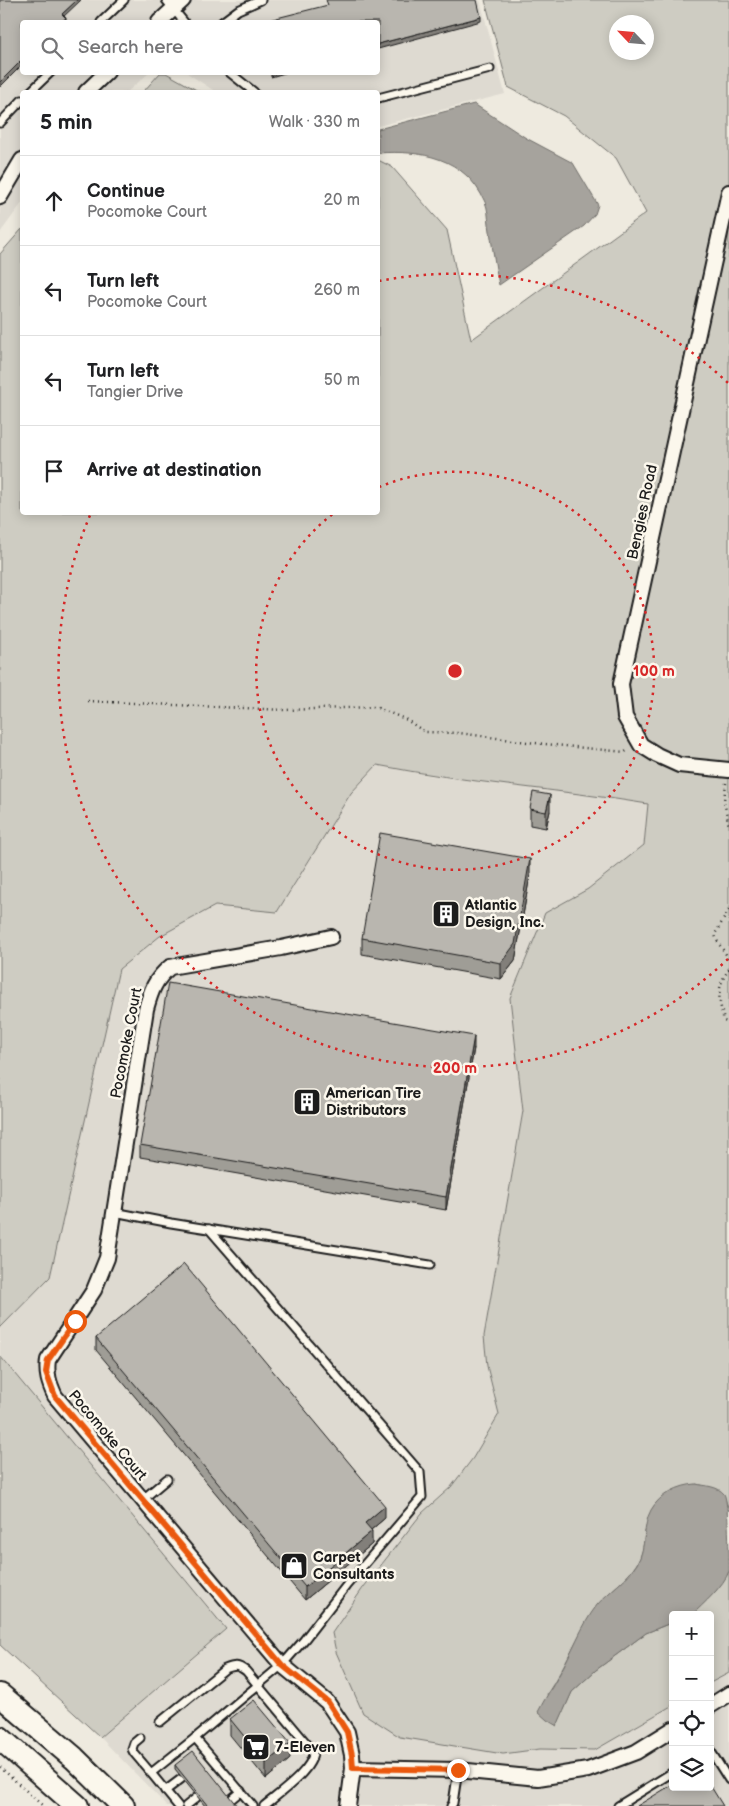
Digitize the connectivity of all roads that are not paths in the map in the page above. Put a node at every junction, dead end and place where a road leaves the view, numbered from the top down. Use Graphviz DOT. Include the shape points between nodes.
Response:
graph roads {
  1 [pos="124,0"];
  2 [pos="261,0"];
  3 [pos="174,3"];
  4 [pos="103,20"];
  5 [pos="161,20"];
  6 [pos="183,20"];
  7 [pos="225,20"];
  8 [pos="490,69"];
  9 [pos="48,75"];
  10 [pos="104,75"];
  11 [pos="233,75"];
  12 [pos="32,90"];
  13 [pos="88,90"];
  14 [pos="252,90"];
  15 [pos="380,97"];
  16 [pos="20,102"];
  17 [pos="0,123"];
  18 [pos="20,163"];
  19 [pos="729,192"];
  20 [pos="0,197"];
  21 [pos="728,770"];
  22 [pos="331,937"];
  23 [pos="114,1212"];
  24 [pos="209,1229"];
  25 [pos="430,1265"];
  26 [pos="167,1479"];
  27 [pos="142,1500"];
  28 [pos="282,1665"];
  29 [pos="259,1685"];
  30 [pos="729,1694"];
  31 [pos="0,1695"];
  32 [pos="714,1703"];
  33 [pos="160,1722"];
  34 [pos="669,1731"];
  35 [pos="0,1738"];
  36 [pos="140,1738"];
  37 [pos="196,1738"];
  38 [pos="714,1756"];
  39 [pos="353,1768"];
  40 [pos="458,1770"];
  41 [pos="150,1773"];
  42 [pos="669,1774"];
  43 [pos="181,1779"];
  44 [pos="729,1780"];
  45 [pos="166,1791"];
  46 [pos="240,1791"];
  47 [pos="196,1798"];
  48 [pos="229,1801"];
  49 [pos="347,1802"];
  50 [pos="453,1805"];
  51 [pos="77,1806"];
  52 [pos="123,1806"];
  53 [pos="178,1806"];
  54 [pos="186,1806"];
  55 [pos="253,1806"];
  56 [pos="264,1806"];
  57 [pos="618,1806"];
  1 -- 4 [label="lane"];
  2 -- 7 [label="lane"];
  3 -- 5 [label="street"];
  3 -- 6 [label="lane"];
  8 -- 15 [label="lane"];
  9 -- 12 [label="lane"];
  10 -- 13 [label="street"];
  11 -- 14 [label="lane"];
  16 -- 17 [label="lane"];
  18 -- 20 [label="street"];
  19 -- 21 [label="street, Bengies Road" via="621,684 625,717 641,745 679,765"];
  22 -- 23 [label="street, Pocomoke Court" via="170,967 161,974 154,983 146,1009"];
  23 -- 24 [label="lane"];
  23 -- 27 [label="street, Pocomoke Court" via="107,1258 94,1290 48,1360 46,1372 55,1396"];
  24 -- 25 [label="lane"];
  24 -- 28 [label="lane" via="420,1472 422,1497"];
  26 -- 27 [label="lane"];
  27 -- 28 [label="street, Pocomoke Court"];
  28 -- 29 [label="lane"];
  28 -- 39 [label="street, Pocomoke Court" via="328,1702 347,1732"];
  29 -- 33 [label="lane" via="240,1666 225,1669"];
  29 -- 37 [label="lane"];
  29 -- 56 [label="lane" via="310,1745 314,1757 301,1774"];
  30 -- 32 [label="street"];
  31 -- 52 [label="main road" via="74,1758"];
  34 -- 40 [label="street" via="636,1752 588,1770 538,1778"];
  35 -- 51 [label="main road"];
  36 -- 41 [label="lane" via="132,1749"];
  37 -- 41 [label="lane"];
  37 -- 46 [label="lane" via="223,1777"];
  38 -- 44 [label="lane"];
  39 -- 40 [label="street"];
  39 -- 49 [label="street, Pocomoke Court"];
  40 -- 50 [label="lane"];
  41 -- 45 [label="lane"];
  42 -- 57 [label="lane"];
  43 -- 45 [label="lane"];
  45 -- 53 [label="lane"];
  46 -- 48 [label="lane"];
  46 -- 55 [label="lane"];
  47 -- 54 [label="lane"];
}
